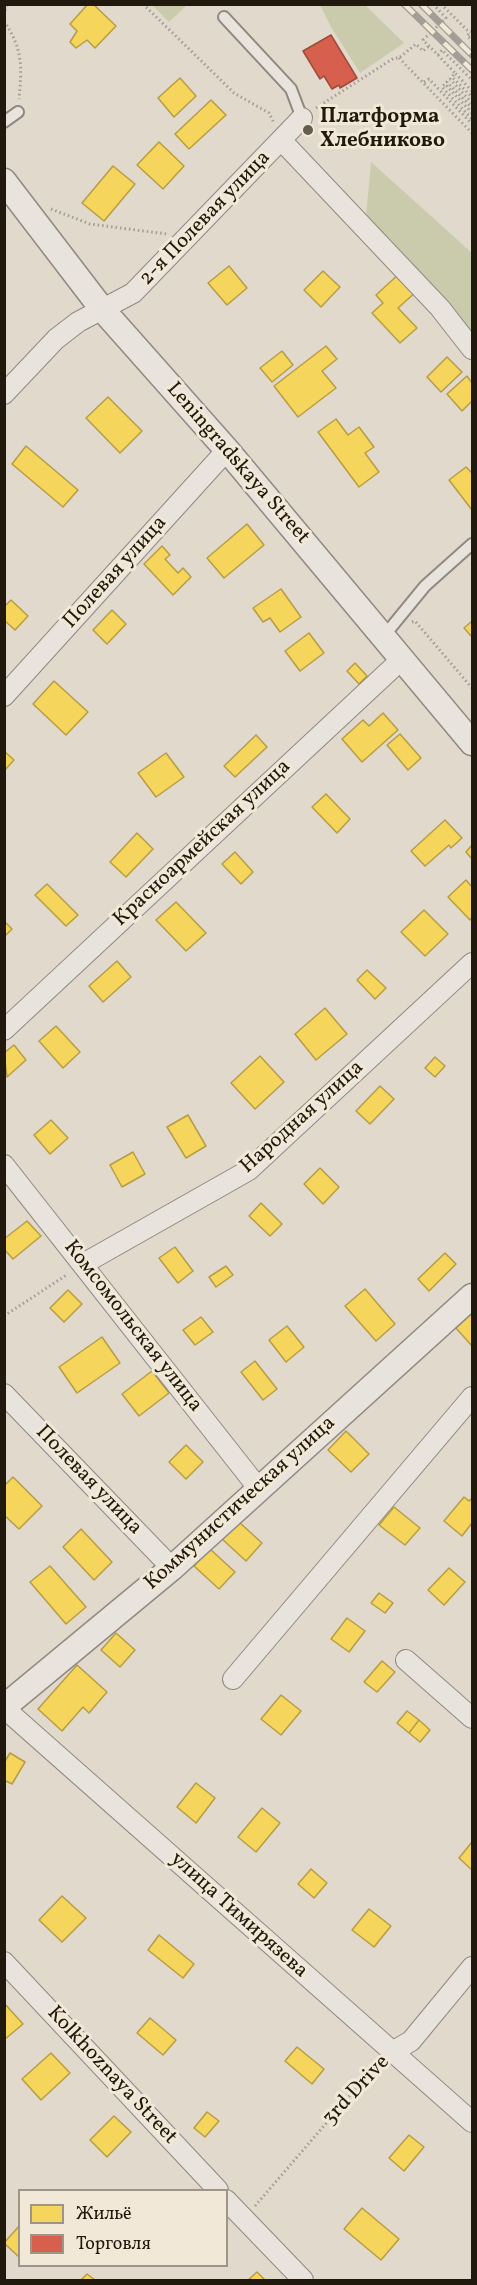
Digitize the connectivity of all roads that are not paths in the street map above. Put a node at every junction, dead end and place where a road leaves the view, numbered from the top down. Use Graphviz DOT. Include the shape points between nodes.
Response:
graph roads {
  1 [pos="224,17"];
  2 [pos="18,112"];
  3 [pos="302,118"];
  4 [pos="4,122"];
  5 [pos="282,141"];
  6 [pos="4,181"];
  7 [pos="102,309"];
  8 [pos="472,349"];
  9 [pos="4,394"];
  10 [pos="227,450"];
  11 [pos="472,544"];
  12 [pos="388,630"];
  13 [pos="402,659"];
  14 [pos="4,696"];
  15 [pos="472,743"];
  16 [pos="472,963"];
  17 [pos="4,1030"];
  18 [pos="4,1165"];
  19 [pos="82,1264"];
  20 [pos="472,1296"];
  21 [pos="4,1394"];
  22 [pos="472,1397"];
  23 [pos="259,1489"];
  24 [pos="172,1568"];
  25 [pos="406,1660"];
  26 [pos="233,1679"];
  27 [pos="4,1708"];
  28 [pos="472,1718"];
  29 [pos="4,1962"];
  30 [pos="472,1967"];
  31 [pos="392,2052"];
  32 [pos="472,2122"];
  33 [pos="217,2189"];
  34 [pos="228,2202"];
  35 [pos="303,2280"];
  1 -- 3 [label="lane" via="291,89"];
  2 -- 4 [label="lane"];
  3 -- 5 [label="street, 2-я Полевая улица"];
  5 -- 7 [label="street, 2-я Полевая улица" via="133,294"];
  5 -- 8 [label="street" via="440,309"];
  6 -- 7 [label="street, Leningradskaya Street"];
  7 -- 9 [label="street, 2-я Полевая улица" via="56,339"];
  7 -- 10 [label="street, Leningradskaya Street"];
  10 -- 12 [label="street, Leningradskaya Street"];
  10 -- 14 [label="street, Полевая улица"];
  11 -- 12 [label="lane" via="425,586"];
  12 -- 13 [label="street, Leningradskaya Street"];
  13 -- 15 [label="street, Leningradskaya Street"];
  13 -- 17 [label="street, Красноармейская улица"];
  16 -- 19 [label="street, Народная улица" via="249,1170"];
  18 -- 19 [label="street, Комсомольская улица"];
  19 -- 23 [label="street, Комсомольская улица"];
  20 -- 23 [label="street, Коммунистическая улица"];
  21 -- 24 [label="street, Полевая улица"];
  22 -- 26 [label="street"];
  23 -- 24 [label="street, Коммунистическая улица"];
  24 -- 27 [label="street, Коммунистическая улица"];
  25 -- 28 [label="street"];
  27 -- 31 [label="street, улица Тимирязева"];
  29 -- 33 [label="street, Kolkhoznaya Street"];
  30 -- 31 [label="street, 3rd Drive" via="411,2041"];
  31 -- 32 [label="street, улица Тимирязева"];
  34 -- 35 [label="street"];
}
